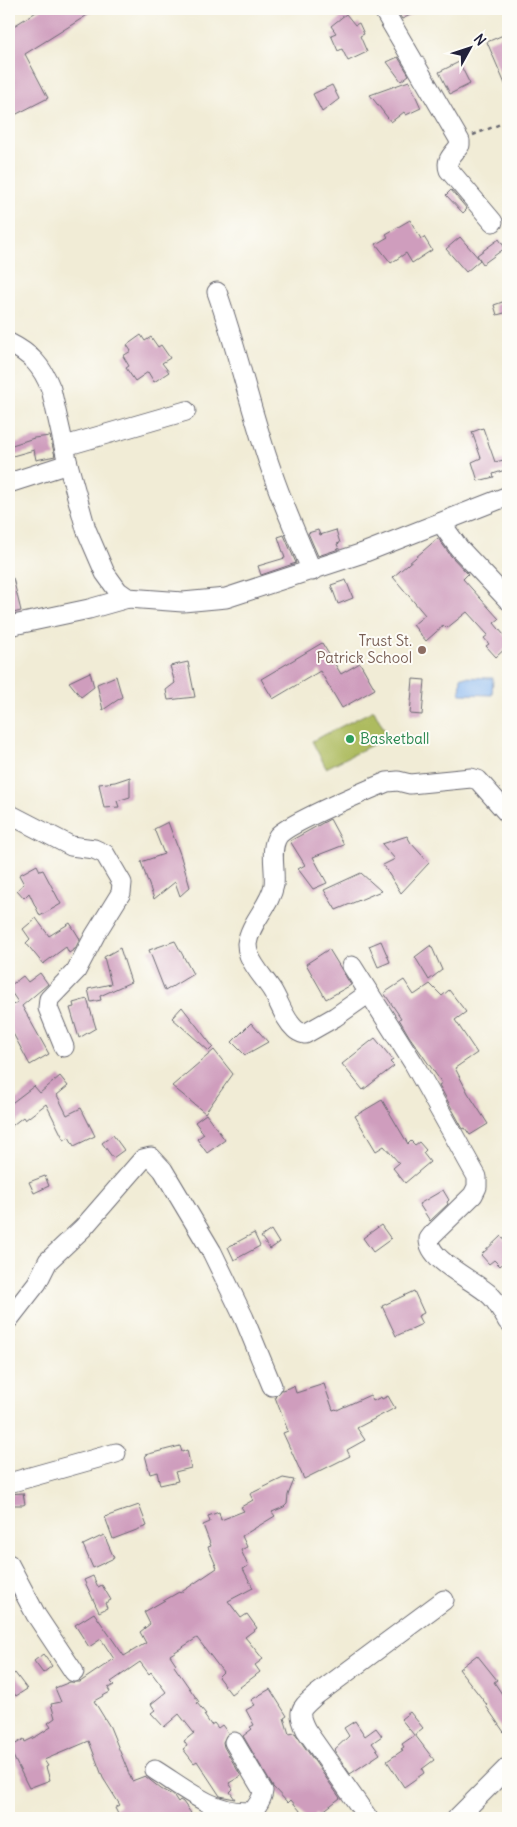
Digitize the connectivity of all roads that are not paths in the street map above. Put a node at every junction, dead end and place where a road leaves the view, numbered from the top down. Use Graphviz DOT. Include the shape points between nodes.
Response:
graph roads {
  1 [pos="383,9"];
  2 [pos="493,222"];
  3 [pos="217,292"];
  4 [pos="9,343"];
  5 [pos="186,411"];
  6 [pos="66,455"];
  7 [pos="9,483"];
  8 [pos="508,496"];
  9 [pos="441,524"];
  10 [pos="312,571"];
  11 [pos="128,598"];
  12 [pos="508,600"];
  13 [pos="9,626"];
  14 [pos="9,814"];
  15 [pos="508,814"];
  16 [pos="352,966"];
  17 [pos="369,993"];
  18 [pos="64,1047"];
  19 [pos="9,1319"];
  20 [pos="508,1322"];
  21 [pos="272,1386"];
  22 [pos="116,1454"];
  23 [pos="9,1484"];
  24 [pos="9,1564"];
  25 [pos="444,1600"];
  26 [pos="74,1672"];
  27 [pos="234,1742"];
  28 [pos="508,1767"];
  29 [pos="155,1770"];
  30 [pos="251,1815"];
  31 [pos="368,1818"];
  32 [pos="457,1818"];
  1 -- 2 [label="street" via="460,141 449,157 449,170"];
  3 -- 10 [label="street" via="272,472"];
  4 -- 6 [label="street" via="31,357 47,379"];
  5 -- 6 [label="street"];
  6 -- 7 [label="street"];
  6 -- 11 [label="street" via="86,529 100,564 115,587"];
  8 -- 9 [label="street"];
  9 -- 10 [label="street"];
  9 -- 12 [label="street"];
  10 -- 11 [label="street" via="214,600 183,602"];
  11 -- 13 [label="street"];
  14 -- 18 [label="street" via="71,846 106,854 122,883 121,893 76,971 49,999 48,1008"];
  15 -- 17 [label="street" via="478,780 471,778 410,784 387,782 308,818 279,836 275,848 274,887 252,928 247,945 250,956 287,1019 300,1033 319,1027"];
  16 -- 17 [label="street"];
  17 -- 20 [label="street" via="414,1064 477,1177 473,1195 432,1235 430,1247 440,1259 490,1296"];
  19 -- 21 [label="street" via="37,1283 48,1261 83,1228 143,1159 151,1157 163,1170 212,1252"];
  22 -- 23 [label="street"];
  24 -- 26 [label="street" via="36,1615"];
  25 -- 31 [label="street" via="316,1694 300,1712 306,1730"];
  27 -- 30 [label="street" via="262,1788 261,1801"];
  28 -- 32 [label="street"];
  29 -- 30 [label="street" via="211,1803"];
}
